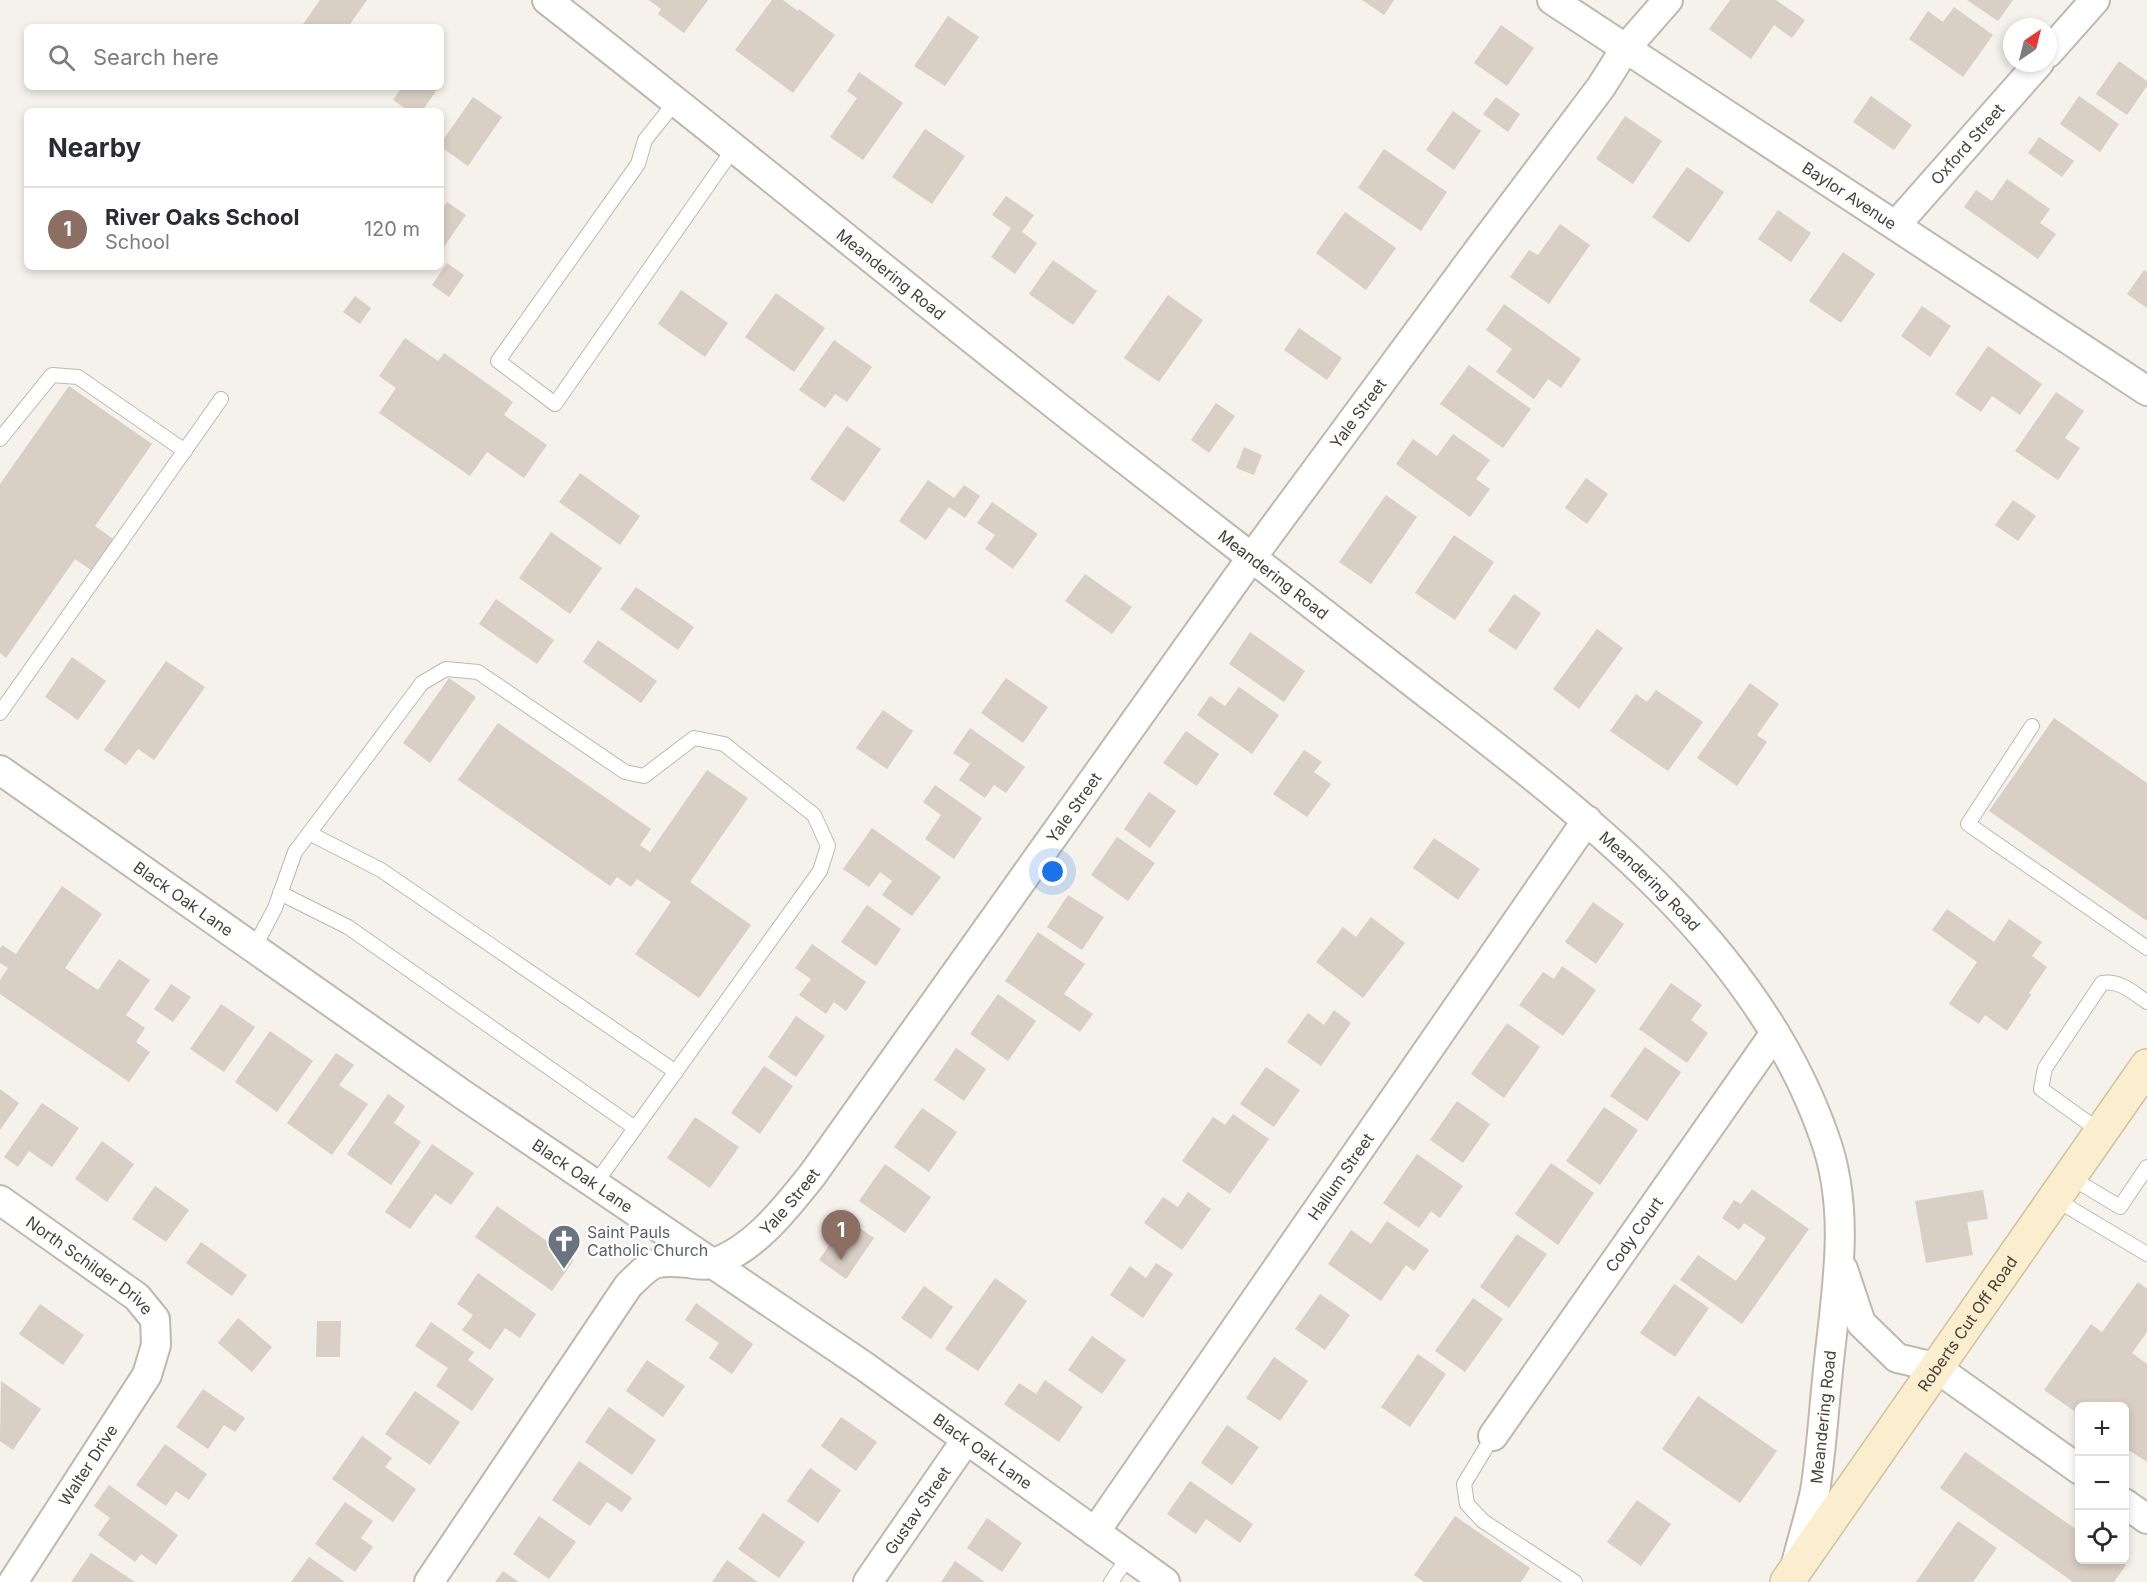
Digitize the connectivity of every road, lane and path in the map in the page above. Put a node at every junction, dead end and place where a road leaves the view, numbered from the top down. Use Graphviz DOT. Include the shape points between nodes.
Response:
graph roads {
  1 [pos="547,0"];
  2 [pos="1552,0"];
  3 [pos="1668,0"];
  4 [pos="2095,0"];
  5 [pos="2057,43"];
  6 [pos="1625,49"];
  7 [pos="2031,72"];
  8 [pos="676,101"];
  9 [pos="734,148"];
  10 [pos="1896,225"];
  11 [pos="2147,391"];
  12 [pos="222,399"];
  13 [pos="0,439"];
  14 [pos="185,451"];
  15 [pos="1252,557"];
  16 [pos="0,713"];
  17 [pos="2032,726"];
  18 [pos="0,770"];
  19 [pos="1587,820"];
  20 [pos="309,834"];
  21 [pos="280,893"];
  22 [pos="254,948"];
  23 [pos="2147,948"];
  24 [pos="2147,1002"];
  25 [pos="1775,1033"];
  26 [pos="2147,1066"];
  27 [pos="676,1072"];
  28 [pos="635,1128"];
  29 [pos="2101,1132"];
  30 [pos="2147,1167"];
  31 [pos="595,1184"];
  32 [pos="2062,1188"];
  33 [pos="0,1200"];
  34 [pos="2147,1254"];
  35 [pos="1840,1262"];
  36 [pos="713,1263"];
  37 [pos="156,1345"];
  38 [pos="1935,1367"];
  39 [pos="1493,1436"];
  40 [pos="966,1440"];
  41 [pos="2075,1467"];
  42 [pos="2129,1506"];
  43 [pos="2147,1519"];
  44 [pos="1095,1532"];
  45 [pos="1129,1557"];
  46 [pos="1791,1576"];
  47 [pos="13,1582"];
  48 [pos="429,1582"];
  49 [pos="868,1582"];
  50 [pos="1111,1582"];
  51 [pos="1165,1582"];
  52 [pos="1575,1582"];
  1 -- 8 [label="street, Meandering Road"];
  2 -- 6 [label="street, Baylor Avenue"];
  3 -- 6 [label="street, Yale Street"];
  4 -- 5 [label="street"];
  6 -- 10 [label="street, Baylor Avenue"];
  6 -- 15 [label="street, Yale Street" via="1601,87"];
  7 -- 10 [label="street, Oxford Street"];
  8 -- 9 [label="street, Meandering Road"];
  8 -- 9 [label="lane" via="645,140 638,165 498,361 555,404"];
  9 -- 15 [label="street, Meandering Road"];
  10 -- 11 [label="street, Baylor Avenue"];
  12 -- 14 [label="lane"];
  13 -- 14 [label="lane" via="52,375 78,377"];
  14 -- 16 [label="lane"];
  15 -- 19 [label="street, Meandering Road"];
  15 -- 36 [label="street, Yale Street" via="813,1174 785,1209 742,1248"];
  17 -- 23 [label="lane" via="1968,824"];
  18 -- 22 [label="street, Black Oak Lane"];
  19 -- 25 [label="street, Meandering Road" via="1676,902 1741,979"];
  19 -- 44 [label="street, Hallum Street"];
  20 -- 21 [label="lane" via="296,852"];
  20 -- 27 [label="lane" via="381,870"];
  20 -- 27 [label="lane" via="422,683 446,669 478,672 625,772 644,776 694,738 724,744 814,815 828,846 820,871"];
  21 -- 22 [label="lane"];
  21 -- 28 [label="lane" via="348,927"];
  22 -- 31 [label="street, Black Oak Lane"];
  24 -- 29 [label="lane" via="2122,985 2102,983 2045,1068 2041,1089"];
  25 -- 35 [label="street, Meandering Road" via="1801,1079 1826,1139 1839,1190"];
  25 -- 39 [label="street, Cody Court"];
  26 -- 29 [label="street, Roberts Cut Off Road"];
  27 -- 28 [label="lane"];
  28 -- 31 [label="lane"];
  29 -- 32 [label="street, Roberts Cut Off Road"];
  30 -- 32 [label="lane" via="2120,1207"];
  31 -- 36 [label="street, Black Oak Lane"];
  32 -- 34 [label="lane"];
  32 -- 38 [label="street, Roberts Cut Off Road"];
  33 -- 37 [label="street, North Schilder Drive" via="137,1297 155,1319"];
  35 -- 38 [label="street, Meandering Road" via="1861,1323 1897,1358"];
  35 -- 46 [label="street, Meandering Road" via="1815,1490"];
  36 -- 40 [label="street, Black Oak Lane"];
  36 -- 48 [label="street, Yale Street" via="662,1261 649,1265 628,1286"];
  37 -- 47 [label="street, Walter Drive" via="147,1375"];
  38 -- 41 [label="street"];
  38 -- 46 [label="street, Roberts Cut Off Road"];
  39 -- 52 [label="lane" via="1464,1484 1467,1504 1484,1521"];
  40 -- 44 [label="street, Black Oak Lane"];
  40 -- 49 [label="street, Gustav Street"];
  42 -- 43 [label="street"];
  44 -- 45 [label="street, Black Oak Lane"];
  45 -- 50 [label="lane"];
  45 -- 51 [label="street, Black Oak Lane"];
}
